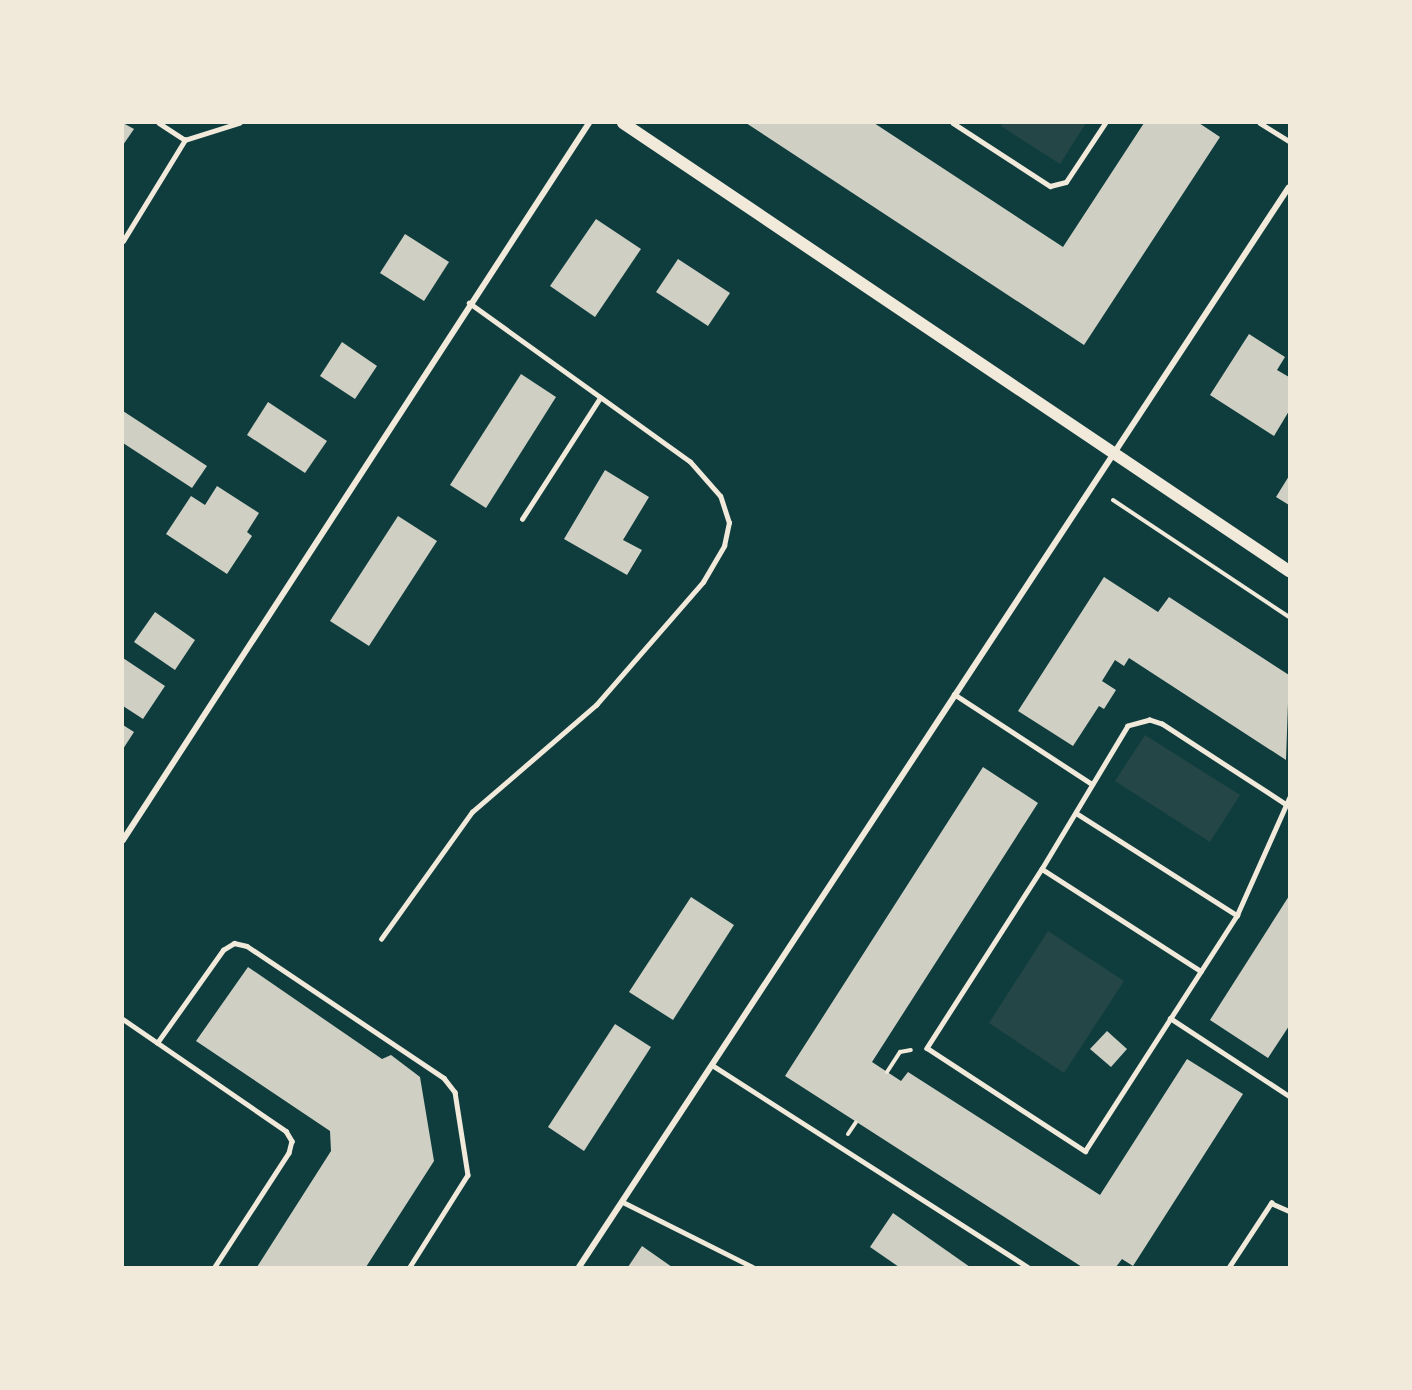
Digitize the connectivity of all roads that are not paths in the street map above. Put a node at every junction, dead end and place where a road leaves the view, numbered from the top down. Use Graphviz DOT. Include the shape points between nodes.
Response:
graph roads {
  1 [pos="159,123"];
  2 [pos="239,123"];
  3 [pos="589,123"];
  4 [pos="623,123"];
  5 [pos="952,123"];
  6 [pos="1105,123"];
  7 [pos="1260,123"];
  8 [pos="185,140"];
  9 [pos="1289,141"];
  10 [pos="1289,187"];
  11 [pos="123,241"];
  12 [pos="469,303"];
  13 [pos="600,398"];
  14 [pos="1114,452"];
  15 [pos="522,519"];
  16 [pos="1289,571"];
  17 [pos="954,694"];
  18 [pos="1092,784"];
  19 [pos="1289,798"];
  20 [pos="1285,804"];
  21 [pos="1076,813"];
  22 [pos="123,840"];
  23 [pos="1042,869"];
  24 [pos="1237,915"];
  25 [pos="381,939"];
  26 [pos="1201,971"];
  27 [pos="1170,1018"];
  28 [pos="123,1019"];
  29 [pos="157,1043"];
  30 [pos="712,1065"];
  31 [pos="1289,1096"];
  32 [pos="623,1202"];
  33 [pos="1289,1211"];
  34 [pos="215,1267"];
  35 [pos="410,1267"];
  36 [pos="579,1267"];
  37 [pos="753,1267"];
  38 [pos="1028,1267"];
  39 [pos="1230,1267"];
  1 -- 8 [label="lane"];
  2 -- 8 [label="lane"];
  3 -- 12 [label="street"];
  4 -- 14 [label="main road"];
  5 -- 6 [label="lane" via="1050,186 1066,182"];
  7 -- 9 [label="lane"];
  8 -- 11 [label="lane"];
  10 -- 14 [label="street"];
  12 -- 13 [label="lane"];
  12 -- 22 [label="street"];
  13 -- 15 [label="lane"];
  13 -- 25 [label="lane" via="706,477 720,496 729,522 724,546 703,582 596,705 472,812"];
  14 -- 16 [label="main road"];
  14 -- 17 [label="street"];
  17 -- 18 [label="lane"];
  17 -- 30 [label="street"];
  18 -- 20 [label="lane" via="1128,726 1150,720"];
  18 -- 21 [label="lane"];
  19 -- 20 [label="lane"];
  20 -- 24 [label="lane"];
  21 -- 23 [label="lane"];
  21 -- 24 [label="lane"];
  23 -- 26 [label="lane"];
  23 -- 27 [label="lane" via="927,1048 1085,1151"];
  24 -- 26 [label="lane"];
  26 -- 27 [label="lane"];
  27 -- 31 [label="lane"];
  28 -- 29 [label="lane"];
  29 -- 34 [label="lane" via="286,1131 292,1141 289,1153"];
  29 -- 35 [label="lane" via="224,950 234,943 247,946 444,1078 455,1092 468,1175"];
  30 -- 32 [label="street"];
  30 -- 38 [label="lane"];
  32 -- 36 [label="street"];
  32 -- 37 [label="lane"];
  33 -- 39 [label="lane" via="1271,1203"];
}
